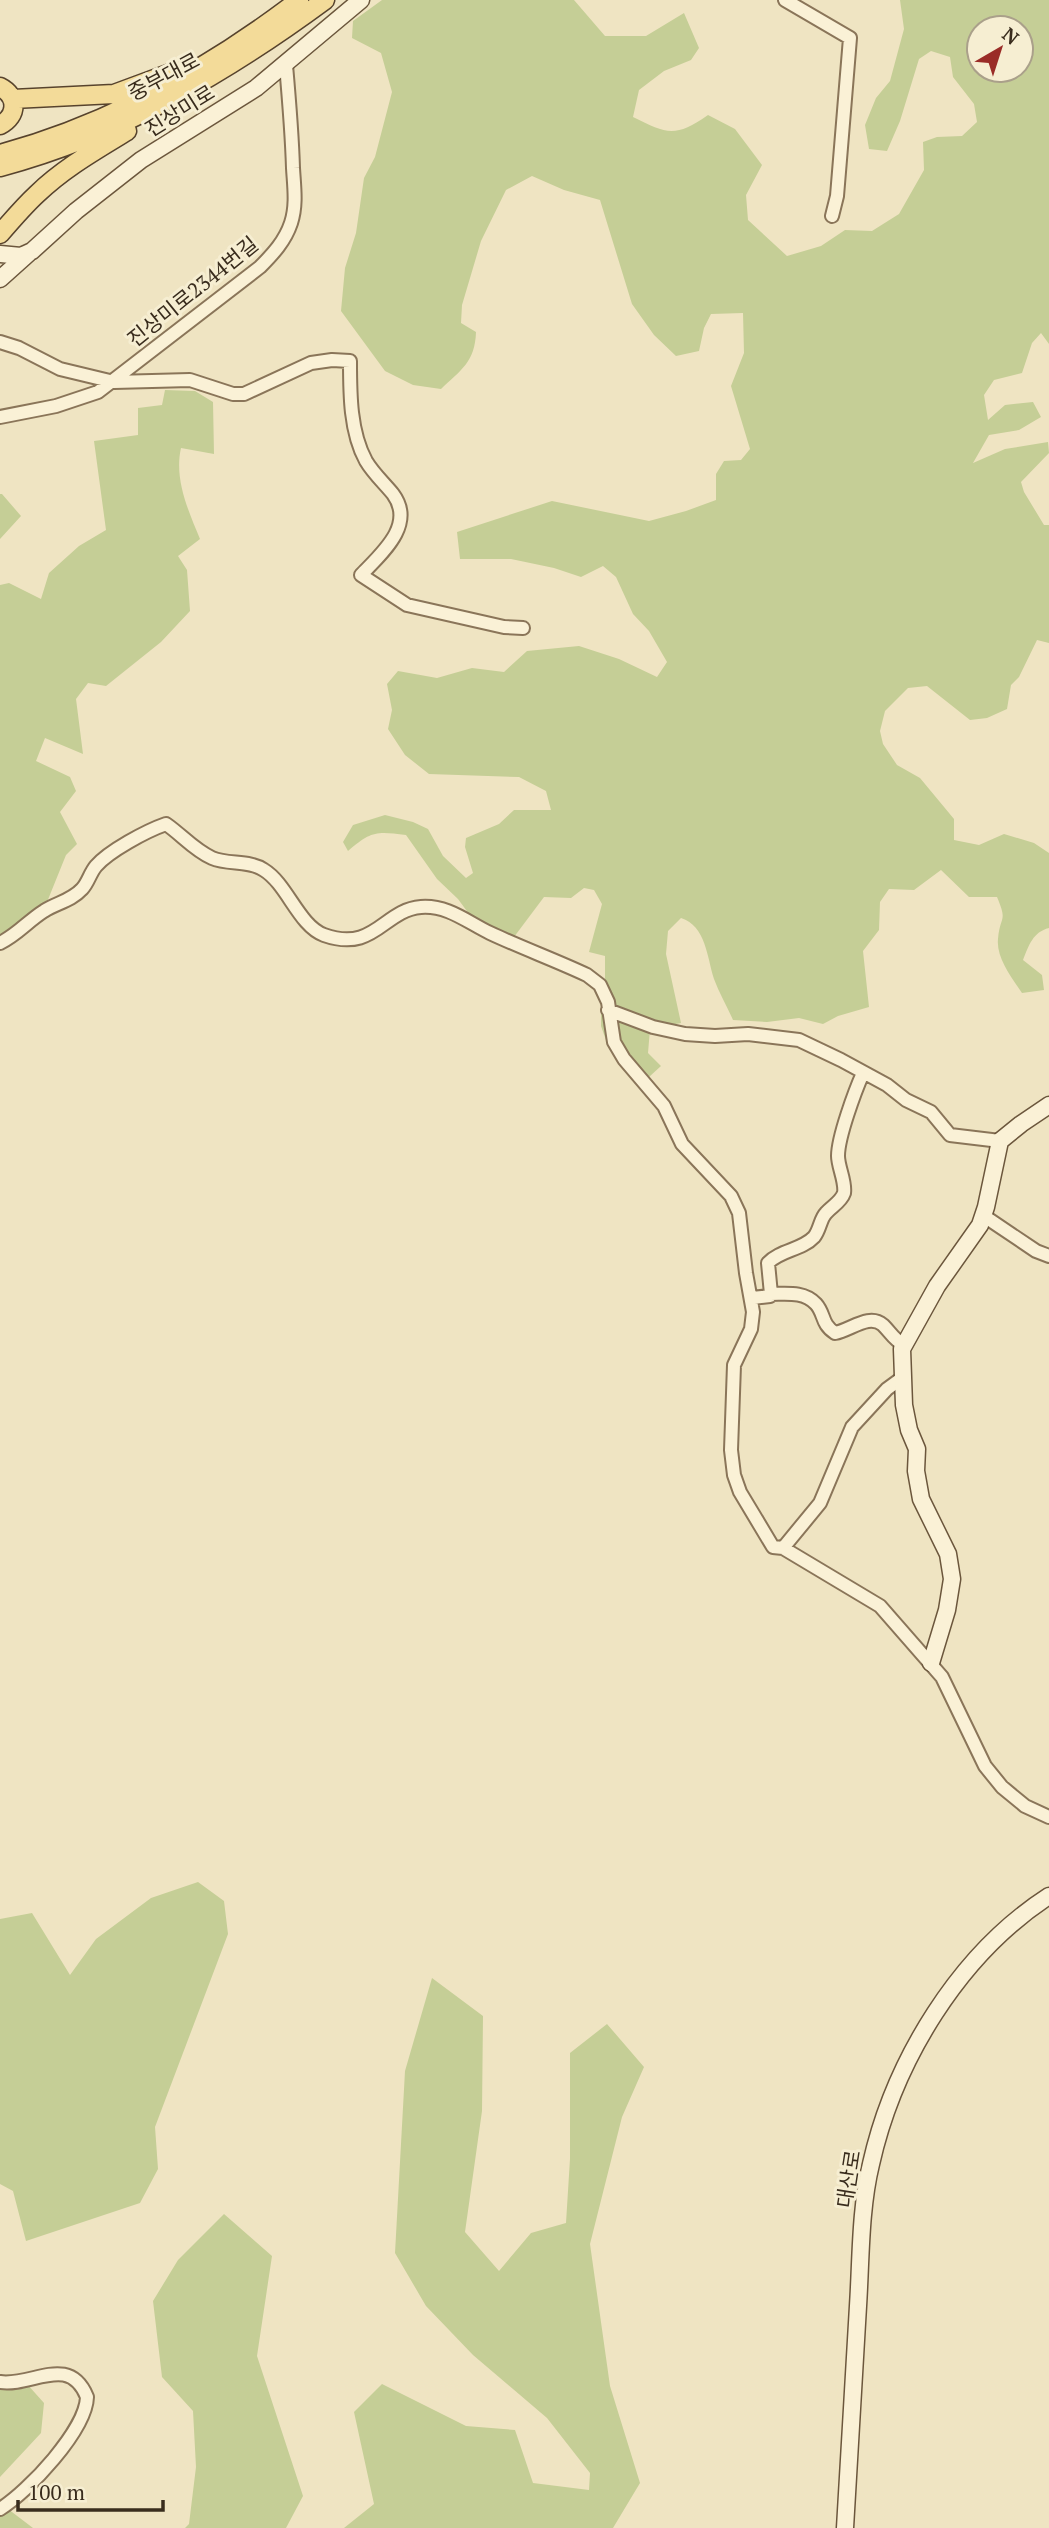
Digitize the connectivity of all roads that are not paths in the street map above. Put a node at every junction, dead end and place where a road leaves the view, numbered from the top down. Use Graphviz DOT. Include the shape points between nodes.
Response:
graph roads {
  1 [pos="299,0"];
  2 [pos="325,0"];
  3 [pos="361,0"];
  4 [pos="785,0"];
  5 [pos="251,34"];
  6 [pos="286,65"];
  7 [pos="219,73"];
  8 [pos="6,93"];
  9 [pos="5,122"];
  10 [pos="4,157"];
  11 [pos="832,216"];
  12 [pos="0,234"];
  13 [pos="0,243"];
  14 [pos="26,253"];
  15 [pos="0,254"];
  16 [pos="0,279"];
  17 [pos="0,342"];
  18 [pos="114,382"];
  19 [pos="0,417"];
  20 [pos="523,628"];
  21 [pos="0,943"];
  22 [pos="608,1010"];
  23 [pos="863,1073"];
  24 [pos="1049,1105"];
  25 [pos="1000,1141"];
  26 [pos="984,1216"];
  27 [pos="1049,1256"];
  28 [pos="771,1293"];
  29 [pos="752,1298"];
  30 [pos="904,1345"];
  31 [pos="902,1378"];
  32 [pos="783,1548"];
  33 [pos="931,1662"];
  34 [pos="1049,1817"];
  35 [pos="1049,1896"];
  36 [pos="0,2382"];
  37 [pos="0,2510"];
  38 [pos="845,2528"];
  1 -- 5 [label="main road, 중부대로"];
  2 -- 7 [label="main road, 중부대로"];
  3 -- 6 [label="street, 진상미로"];
  4 -- 11 [label="street" via="850,38"];
  5 -- 8 [label="main road" via="151,82 114,94"];
  5 -- 10 [label="main road, 중부대로" via="136,104"];
  6 -- 14 [label="street, 진상미로" via="141,160"];
  6 -- 18 [label="street, 진상미로2344번길" via="294,205 284,239 260,267"];
  7 -- 10 [label="main road, 중부대로" via="84,140"];
  7 -- 12 [label="main road" via="77,162 36,194"];
  8 -- 9 [label="main road" via="14,107"];
  9 -- 10 [label="main road"];
  13 -- 14 [label="street" via="9,252"];
  14 -- 15 [label="street"];
  14 -- 16 [label="street, 진상미로"];
  17 -- 18 [label="street" via="60,369"];
  18 -- 19 [label="street, 진상미로2344번길" via="84,398"];
  18 -- 20 [label="street" via="190,380 244,394 311,363 350,361 357,439 366,461 401,511 392,540 361,575 407,605"];
  21 -- 22 [label="street" via="45,909 82,889 101,860 166,824 215,859 261,868 321,935 360,939 418,907 438,908 587,975 600,985"];
  22 -- 23 [label="street" via="685,1034 799,1040"];
  22 -- 29 [label="street" via="614,1042 624,1059 664,1105 682,1144 731,1196 739,1213"];
  23 -- 25 [label="street" via="931,1112 950,1135"];
  23 -- 28 [label="street" via="838,1152 843,1196 824,1214 816,1236 768,1263"];
  24 -- 25 [label="street"];
  25 -- 26 [label="street"];
  26 -- 27 [label="street"];
  26 -- 30 [label="street"];
  28 -- 29 [label="street"];
  28 -- 30 [label="street" via="796,1293 808,1299 835,1333 873,1320"];
  29 -- 32 [label="street" via="751,1329 734,1365 734,1475 774,1546"];
  30 -- 31 [label="street"];
  31 -- 32 [label="street" via="852,1427 820,1503"];
  31 -- 33 [label="street" via="909,1430 917,1449 921,1499 948,1555 952,1579"];
  32 -- 33 [label="street" via="880,1606"];
  33 -- 34 [label="street" via="957,1704 985,1766 1025,1806"];
  35 -- 38 [label="street, 대산로" via="987,1948 944,2001 907,2064 876,2144 867,2180 861,2244"];
  36 -- 37 [label="street" via="17,2383 56,2373 77,2379 87,2397 83,2418 47,2467"];
}
